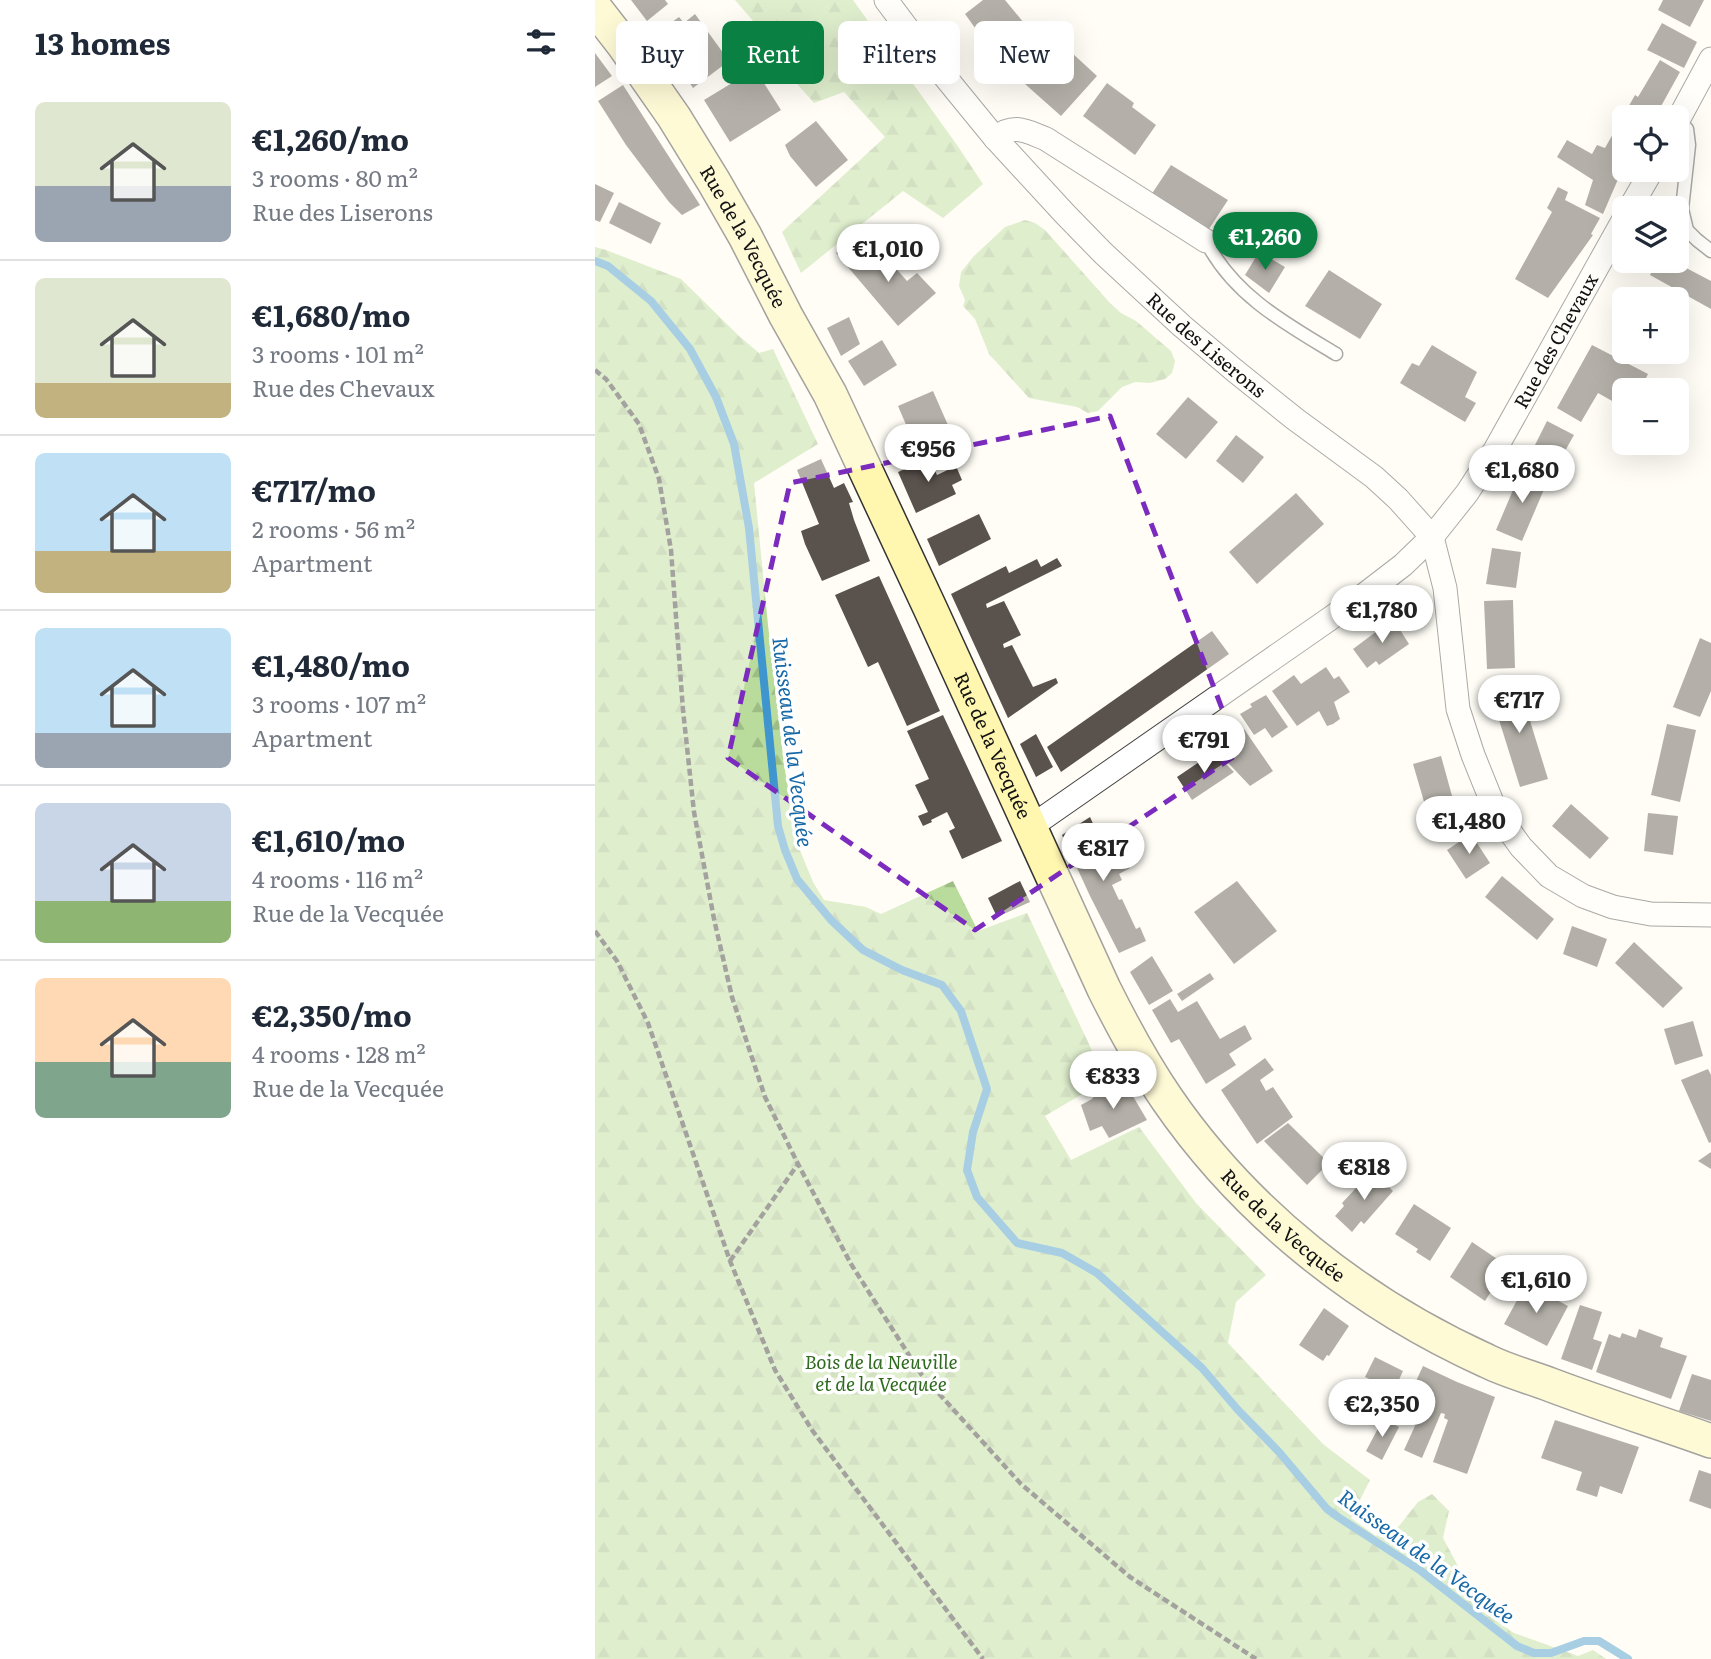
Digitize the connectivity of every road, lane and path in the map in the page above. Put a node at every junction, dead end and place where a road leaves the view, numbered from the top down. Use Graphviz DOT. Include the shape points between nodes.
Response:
graph roads {
  1 [pos="886,0"];
  2 [pos="595,8"];
  3 [pos="1711,59"];
  4 [pos="1685,105"];
  5 [pos="995,138"];
  6 [pos="1685,182"];
  7 [pos="1612,240"];
  8 [pos="1206,241"];
  9 [pos="1711,251"];
  10 [pos="1336,354"];
  11 [pos="595,370"];
  12 [pos="1432,537"];
  13 [pos="1030,828"];
  14 [pos="1711,915"];
  15 [pos="595,930"];
  16 [pos="798,1164"];
  17 [pos="730,1261"];
  18 [pos="1711,1441"];
  19 [pos="983,1659"];
  20 [pos="1256,1659"];
  1 -- 5 [label="street, Rue des Liserons"];
  2 -- 13 [label="main road, Rue de la Vecquée" via="674,117 714,182 829,394"];
  3 -- 4 [label="street"];
  5 -- 8 [label="street" via="1010,129 1046,139"];
  5 -- 12 [label="street, Rue des Liserons" via="1074,224 1172,317 1285,411 1374,477"];
  6 -- 9 [label="lane" via="1682,209 1687,230"];
  7 -- 12 [label="street, Rue des Chevaux" via="1495,450"];
  8 -- 10 [label="lane" via="1220,265 1261,307"];
  11 -- 16 [label="path" via="639,424 659,480 671,551 694,812 714,919 732,997 765,1097"];
  12 -- 13 [label="street, Rue des Chevaux" via="1364,595"];
  12 -- 14 [label="street" via="1445,588 1458,709 1496,811 1515,838 1549,876 1583,896 1651,914"];
  13 -- 18 [label="main road, Rue de la Vecquée" via="1104,989 1168,1100 1242,1191 1298,1243 1388,1309 1488,1362"];
  15 -- 17 [label="path" via="617,961 648,1023"];
  16 -- 17 [label="path"];
  16 -- 20 [label="path" via="851,1264 921,1374 1021,1484 1130,1577"];
  17 -- 19 [label="path" via="775,1370 812,1430"];
}
